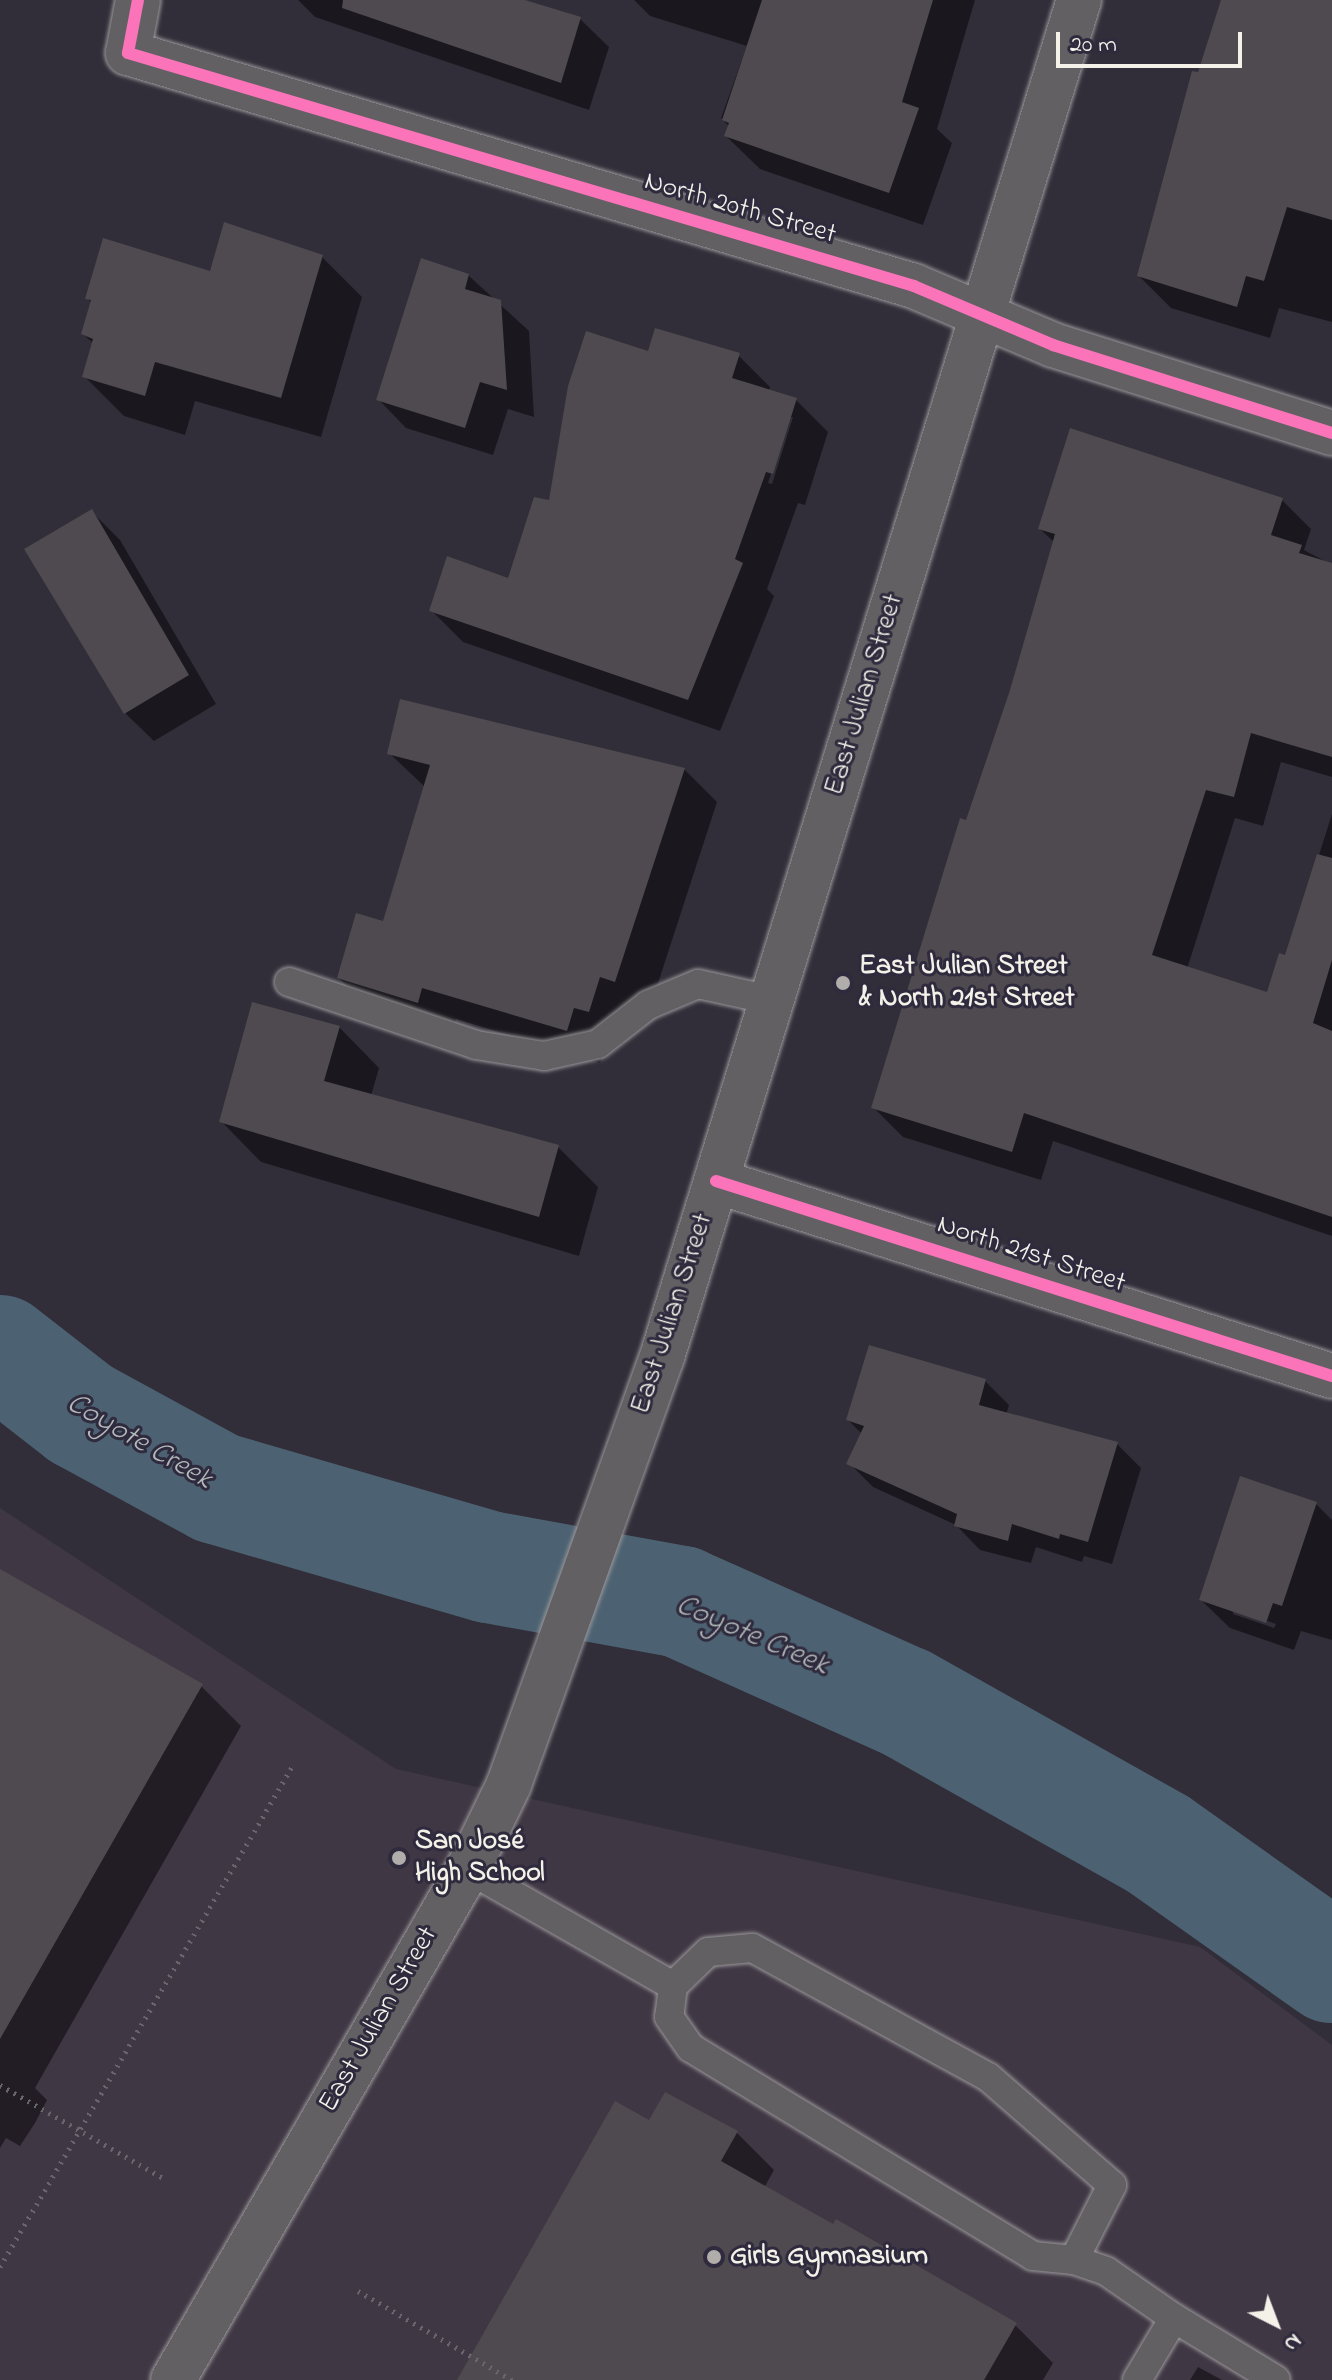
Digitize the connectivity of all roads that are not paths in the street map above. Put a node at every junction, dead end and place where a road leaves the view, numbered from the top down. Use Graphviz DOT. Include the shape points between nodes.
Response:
graph roads {
  1 [pos="138,0"];
  2 [pos="1079,0"];
  3 [pos="982,315"];
  4 [pos="1332,433"];
  5 [pos="289,982"];
  6 [pos="771,1000"];
  7 [pos="716,1181"];
  8 [pos="1332,1376"];
  9 [pos="468,1869"];
  10 [pos="673,1986"];
  11 [pos="1074,2260"];
  12 [pos="1174,2318"];
  13 [pos="173,2380"];
  14 [pos="1137,2380"];
  15 [pos="1276,2380"];
  1 -- 3 [label="main road, North 20th Street" via="128,53 914,286"];
  2 -- 3 [label="main road, East Julian Street"];
  3 -- 4 [label="main road, North 20th Street" via="1053,345"];
  3 -- 6 [label="main road, East Julian Street"];
  5 -- 6 [label="lane" via="476,1045 544,1056 598,1044 648,1005 698,984"];
  6 -- 7 [label="main road, East Julian Street"];
  7 -- 8 [label="main road, North 21st Street"];
  7 -- 9 [label="main road, East Julian Street" via="662,1357 509,1784"];
  9 -- 10 [label="lane"];
  9 -- 13 [label="main road, East Julian Street"];
  10 -- 11 [label="lane" via="669,2017 691,2048 1033,2256"];
  10 -- 11 [label="lane" via="708,1952 752,1948 988,2077 1112,2185"];
  11 -- 12 [label="lane" via="1106,2271"];
  12 -- 14 [label="lane"];
  12 -- 15 [label="lane"];
}
